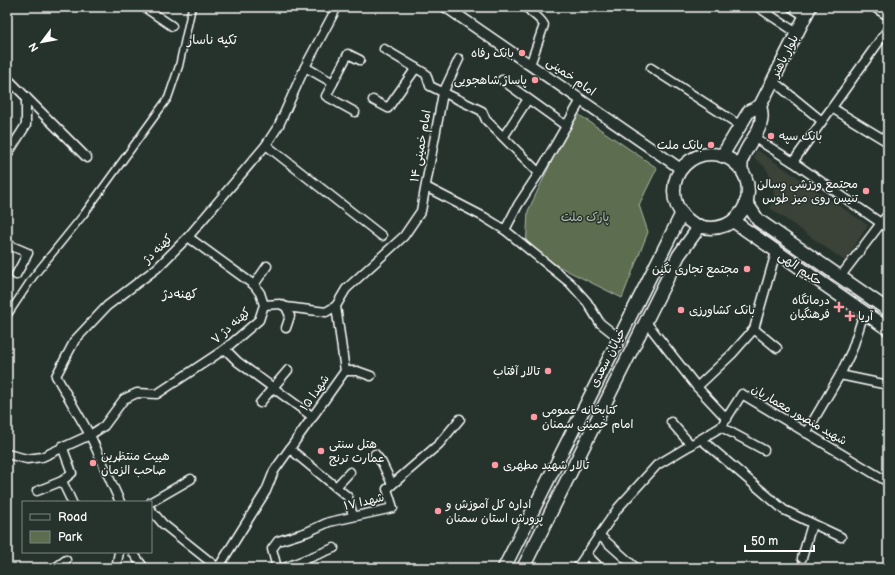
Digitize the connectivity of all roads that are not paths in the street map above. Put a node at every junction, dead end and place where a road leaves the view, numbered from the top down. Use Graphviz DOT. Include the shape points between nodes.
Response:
graph roads {
  1 [pos="144,7"];
  2 [pos="192,7"];
  3 [pos="337,7"];
  4 [pos="446,7"];
  5 [pos="527,7"];
  6 [pos="758,7"];
  7 [pos="790,7"];
  8 [pos="874,7"];
  9 [pos="808,12"];
  10 [pos="888,16"];
  11 [pos="172,26"];
  12 [pos="888,29"];
  13 [pos="797,32"];
  14 [pos="384,49"];
  15 [pos="460,59"];
  16 [pos="360,60"];
  17 [pos="530,65"];
  18 [pos="305,67"];
  19 [pos="416,68"];
  20 [pos="651,68"];
  21 [pos="7,78"];
  22 [pos="502,80"];
  23 [pos="773,81"];
  24 [pos="333,83"];
  25 [pos="443,93"];
  26 [pos="26,97"];
  27 [pos="528,99"];
  28 [pos="373,100"];
  29 [pos="581,100"];
  30 [pos="760,106"];
  31 [pos="832,108"];
  32 [pos="355,112"];
  33 [pos="822,121"];
  34 [pos="566,126"];
  35 [pos="741,126"];
  36 [pos="504,136"];
  37 [pos="755,138"];
  38 [pos="888,142"];
  39 [pos="266,145"];
  40 [pos="7,156"];
  41 [pos="722,156"];
  42 [pos="87,158"];
  43 [pos="793,162"];
  44 [pos="681,169"];
  45 [pos="741,169"];
  46 [pos="539,173"];
  47 [pos="426,187"];
  48 [pos="746,202"];
  49 [pos="682,213"];
  50 [pos="888,214"];
  51 [pos="758,220"];
  52 [pos="733,221"];
  53 [pos="881,223"];
  54 [pos="700,226"];
  55 [pos="888,228"];
  56 [pos="505,230"];
  57 [pos="749,233"];
  58 [pos="382,236"];
  59 [pos="188,237"];
  60 [pos="7,244"];
  61 [pos="776,252"];
  62 [pos="267,266"];
  63 [pos="16,274"];
  64 [pos="840,277"];
  65 [pos="254,286"];
  66 [pos="642,292"];
  67 [pos="658,299"];
  68 [pos="264,305"];
  69 [pos="336,306"];
  70 [pos="286,307"];
  71 [pos="888,310"];
  72 [pos="864,313"];
  73 [pos="7,316"];
  74 [pos="646,322"];
  75 [pos="286,328"];
  76 [pos="754,329"];
  77 [pos="888,330"];
  78 [pos="619,338"];
  79 [pos="777,348"];
  80 [pos="225,349"];
  81 [pos="288,370"];
  82 [pos="345,371"];
  83 [pos="840,375"];
  84 [pos="371,376"];
  85 [pos="888,385"];
  86 [pos="698,387"];
  87 [pos="272,388"];
  88 [pos="260,403"];
  89 [pos="313,418"];
  90 [pos="460,419"];
  91 [pos="726,419"];
  92 [pos="671,422"];
  93 [pos="721,427"];
  94 [pos="806,432"];
  95 [pos="90,434"];
  96 [pos="702,440"];
  97 [pos="691,445"];
  98 [pos="62,446"];
  99 [pos="290,449"];
  100 [pos="764,450"];
  101 [pos="7,454"];
  102 [pos="375,454"];
  103 [pos="350,472"];
  104 [pos="191,479"];
  105 [pos="62,481"];
  106 [pos="888,482"];
  107 [pos="392,484"];
  108 [pos="336,487"];
  109 [pos="37,491"];
  110 [pos="72,501"];
  111 [pos="120,501"];
  112 [pos="152,501"];
  113 [pos="152,511"];
  114 [pos="353,516"];
  115 [pos="812,524"];
  116 [pos="599,535"];
  117 [pos="840,537"];
  118 [pos="334,548"];
  119 [pos="119,553"];
  120 [pos="133,553"];
  121 [pos="586,554"];
  122 [pos="802,558"];
  123 [pos="66,560"];
  124 [pos="55,568"];
  125 [pos="116,568"];
  126 [pos="144,568"];
  127 [pos="218,568"];
  128 [pos="277,568"];
  129 [pos="284,568"];
  130 [pos="504,568"];
  131 [pos="524,568"];
  132 [pos="577,568"];
  133 [pos="600,568"];
  134 [pos="636,568"];
  1 -- 11 [label="street"];
  2 -- 73 [label="street" via="179,66 168,98 84,214 33,277"];
  3 -- 18 [label="street, کهنه دژ"];
  4 -- 17 [label="street, امام خمینی"];
  5 -- 17 [label="street" via="539,16 544,25"];
  6 -- 13 [label="street"];
  7 -- 9 [label="street"];
  8 -- 10 [label="street"];
  9 -- 13 [label="main road, بلوار باهنر"];
  12 -- 31 [label="street"];
  13 -- 23 [label="main road, بلوار باهنر"];
  14 -- 19 [label="street"];
  15 -- 25 [label="street, امام خمینی ۱۴"];
  16 -- 24 [label="street" via="348,54"];
  17 -- 29 [label="street, امام خمینی"];
  18 -- 24 [label="street"];
  18 -- 39 [label="street, کهنه دژ" via="279,124"];
  19 -- 25 [label="street" via="426,74 430,86"];
  19 -- 28 [label="street" via="388,108"];
  20 -- 35 [label="street"];
  21 -- 26 [label="street"];
  22 -- 27 [label="street"];
  23 -- 30 [label="main road, بلوار باهنر"];
  23 -- 33 [label="street"];
  24 -- 32 [label="street" via="326,96"];
  25 -- 36 [label="street" via="482,111 486,120"];
  25 -- 47 [label="street, امام خمینی ۱۴" via="432,142"];
  26 -- 40 [label="street" via="26,126"];
  26 -- 42 [label="street"];
  27 -- 34 [label="street"];
  27 -- 36 [label="street"];
  29 -- 34 [label="street"];
  29 -- 44 [label="street, امام خمینی"];
  30 -- 35 [label="main road" via="749,111"];
  30 -- 37 [label="main road" via="763,115"];
  31 -- 33 [label="street"];
  31 -- 38 [label="street"];
  33 -- 43 [label="street"];
  34 -- 46 [label="street"];
  35 -- 41 [label="main road"];
  36 -- 46 [label="street"];
  37 -- 43 [label="street"];
  37 -- 45 [label="main road" via="743,157"];
  39 -- 58 [label="street"];
  39 -- 59 [label="street, کهنه دژ"];
  41 -- 44 [label="main road" via="700,156"];
  41 -- 45 [label="main road" via="733,161"];
  43 -- 53 [label="street"];
  44 -- 49 [label="main road" via="674,191"];
  45 -- 48 [label="main road" via="748,191"];
  46 -- 56 [label="street" via="518,204"];
  47 -- 56 [label="street"];
  47 -- 69 [label="street, امام خمینی ۱۴" via="421,212 404,236 346,289"];
  48 -- 51 [label="main road, حکیم الهی"];
  48 -- 52 [label="main road"];
  49 -- 54 [label="main road"];
  49 -- 66 [label="main road, خیابان سعدی"];
  50 -- 53 [label="street"];
  51 -- 57 [label="main road"];
  51 -- 64 [label="main road, حکیم الهی"];
  52 -- 54 [label="main road" via="712,228"];
  52 -- 57 [label="main road, حکیم الهی"];
  53 -- 55 [label="street"];
  53 -- 64 [label="street"];
  54 -- 67 [label="main road, خیابان سعدی" via="680,255"];
  56 -- 78 [label="street" via="570,283 587,302 600,323"];
  57 -- 61 [label="main road, حکیم الهی"];
  59 -- 65 [label="street, کهنه دژ ۷"];
  59 -- 95 [label="street, کهنه دژ" via="157,268 107,306 75,340 56,376"];
  60 -- 63 [label="street" via="28,253"];
  61 -- 72 [label="main road, حکیم الهی"];
  61 -- 76 [label="street"];
  62 -- 65 [label="street"];
  64 -- 71 [label="main road, حکیم الهی"];
  65 -- 68 [label="street, کهنه دژ ۷" via="260,293"];
  66 -- 67 [label="main road" via="650,290"];
  66 -- 78 [label="main road, خیابان سعدی"];
  67 -- 74 [label="main road, خیابان سعدی"];
  68 -- 70 [label="street" via="280,304"];
  68 -- 80 [label="street, کهنه دژ ۷" via="259,320"];
  69 -- 70 [label="street" via="326,312"];
  69 -- 82 [label="street, شهدا ۱۵"];
  70 -- 75 [label="street" via="290,316"];
  72 -- 77 [label="main road, حکیم الهی"];
  72 -- 83 [label="street"];
  74 -- 86 [label="street"];
  74 -- 131 [label="main road, خیابان سعدی"];
  76 -- 79 [label="street"];
  76 -- 86 [label="street"];
  78 -- 130 [label="main road, خیابان سعدی"];
  80 -- 87 [label="street"];
  80 -- 95 [label="street, کهنه دژ ۷" via="157,394 137,393 124,399 104,426"];
  81 -- 87 [label="street"];
  82 -- 84 [label="street" via="357,371"];
  82 -- 89 [label="street, شهدا ۱۵"];
  83 -- 85 [label="street"];
  83 -- 94 [label="street"];
  86 -- 91 [label="street"];
  87 -- 88 [label="street"];
  87 -- 89 [label="street"];
  89 -- 99 [label="street, شهدا ۱۵"];
  90 -- 107 [label="street, شهدا ۱۷" via="439,444"];
  91 -- 93 [label="street, شهید منصور معماریان"];
  91 -- 94 [label="street, شهید منصور معماریان" via="742,394"];
  92 -- 97 [label="street"];
  93 -- 96 [label="street, شهید منصور معماریان"];
  93 -- 100 [label="street"];
  94 -- 106 [label="street, شهید منصور معماریان"];
  95 -- 98 [label="street"];
  95 -- 111 [label="street, کهنه دژ"];
  96 -- 97 [label="street, شهید منصور معماریان"];
  96 -- 115 [label="street" via="784,510"];
  97 -- 116 [label="street, شهید منصور معماریان" via="657,466 618,508"];
  98 -- 101 [label="street" via="42,457 27,459"];
  98 -- 105 [label="street" via="72,473"];
  99 -- 108 [label="street"];
  99 -- 127 [label="street, شهدا ۱۵" via="274,471 266,491"];
  102 -- 107 [label="street"];
  103 -- 108 [label="street"];
  104 -- 112 [label="street"];
  105 -- 109 [label="street"];
  105 -- 110 [label="street"];
  107 -- 114 [label="street, شهدا ۱۷" via="387,489 393,508"];
  108 -- 114 [label="street" via="348,497"];
  113 -- 127 [label="street" via="163,524"];
  114 -- 128 [label="street, شهدا ۱۷" via="278,541 272,549"];
  115 -- 117 [label="street"];
  115 -- 122 [label="street"];
  116 -- 121 [label="street, شهید منصور معماریان"];
  116 -- 134 [label="street"];
  118 -- 129 [label="street"];
  119 -- 125 [label="street"];
  120 -- 126 [label="street"];
  121 -- 132 [label="street, شهید منصور معماریان"];
  121 -- 133 [label="street"];
  123 -- 124 [label="street"];
}
